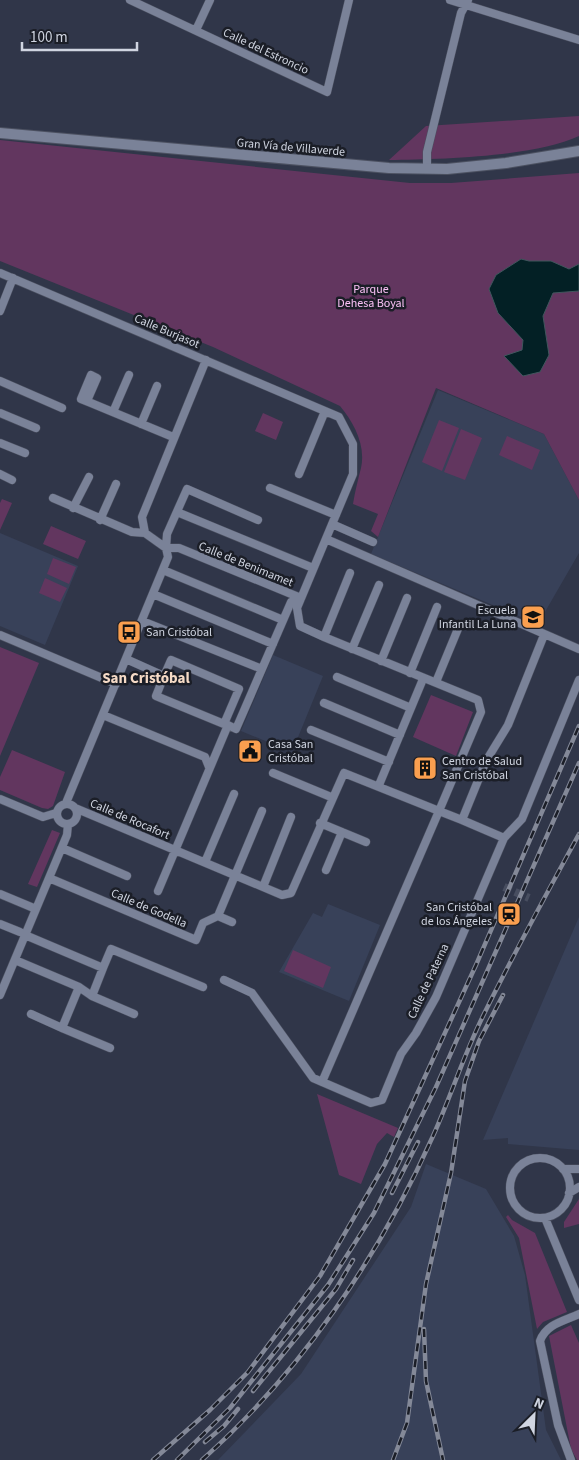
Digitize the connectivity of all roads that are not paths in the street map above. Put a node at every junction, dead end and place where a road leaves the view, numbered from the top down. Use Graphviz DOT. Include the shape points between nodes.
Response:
graph roads {
  1 [pos="130,0"];
  2 [pos="210,0"];
  3 [pos="349,0"];
  4 [pos="450,0"];
  5 [pos="468,3"];
  6 [pos="196,30"];
  7 [pos="579,40"];
  8 [pos="0,133"];
  9 [pos="0,139"];
  10 [pos="579,151"];
  11 [pos="579,157"];
  12 [pos="426,169"];
  13 [pos="389,171"];
  14 [pos="0,273"];
  15 [pos="13,278"];
  16 [pos="0,311"];
  17 [pos="206,360"];
  18 [pos="129,375"];
  19 [pos="0,381"];
  20 [pos="157,386"];
  21 [pos="87,401"];
  22 [pos="62,408"];
  23 [pos="325,411"];
  24 [pos="114,412"];
  25 [pos="0,413"];
  26 [pos="141,424"];
  27 [pos="36,428"];
  28 [pos="173,437"];
  29 [pos="0,443"];
  30 [pos="25,453"];
  31 [pos="0,474"];
  32 [pos="299,474"];
  33 [pos="88,477"];
  34 [pos="12,480"];
  35 [pos="116,484"];
  36 [pos="270,488"];
  37 [pos="53,498"];
  38 [pos="73,508"];
  39 [pos="177,512"];
  40 [pos="336,516"];
  41 [pos="100,520"];
  42 [pos="258,520"];
  43 [pos="332,524"];
  44 [pos="145,533"];
  45 [pos="326,539"];
  46 [pos="373,542"];
  47 [pos="166,548"];
  48 [pos="314,568"];
  49 [pos="163,570"];
  50 [pos="350,573"];
  51 [pos="379,585"];
  52 [pos="153,594"];
  53 [pos="301,598"];
  54 [pos="407,598"];
  55 [pos="436,607"];
  56 [pos="283,620"];
  57 [pos="142,621"];
  58 [pos="460,624"];
  59 [pos="0,635"];
  60 [pos="544,635"];
  61 [pos="324,637"];
  62 [pos="273,644"];
  63 [pos="352,649"];
  64 [pos="579,649"];
  65 [pos="126,659"];
  66 [pos="381,661"];
  67 [pos="262,669"];
  68 [pos="410,672"];
  69 [pos="164,676"];
  70 [pos="337,677"];
  71 [pos="423,679"];
  72 [pos="579,680"];
  73 [pos="436,682"];
  74 [pos="116,684"];
  75 [pos="324,703"];
  76 [pos="410,708"];
  77 [pos="103,714"];
  78 [pos="226,725"];
  79 [pos="311,730"];
  80 [pos="400,735"];
  81 [pos="389,762"];
  82 [pos="210,767"];
  83 [pos="273,773"];
  84 [pos="379,785"];
  85 [pos="234,794"];
  86 [pos="331,797"];
  87 [pos="0,799"];
  88 [pos="66,804"];
  89 [pos="76,808"];
  90 [pos="262,811"];
  91 [pos="440,811"];
  92 [pos="56,813"];
  93 [pos="292,817"];
  94 [pos="462,820"];
  95 [pos="320,823"];
  96 [pos="68,824"];
  97 [pos="342,832"];
  98 [pos="504,838"];
  99 [pos="366,842"];
  100 [pos="62,848"];
  101 [pos="175,850"];
  102 [pos="205,862"];
  103 [pos="326,870"];
  104 [pos="235,875"];
  105 [pos="126,876"];
  106 [pos="49,878"];
  107 [pos="263,887"];
  108 [pos="158,890"];
  109 [pos="0,894"];
  110 [pos="36,910"];
  111 [pos="218,916"];
  112 [pos="232,922"];
  113 [pos="0,924"];
  114 [pos="22,934"];
  115 [pos="15,960"];
  116 [pos="103,968"];
  117 [pos="224,980"];
  118 [pos="3,981"];
  119 [pos="79,987"];
  120 [pos="203,987"];
  121 [pos="0,995"];
  122 [pos="92,996"];
  123 [pos="31,1014"];
  124 [pos="134,1014"];
  125 [pos="62,1028"];
  126 [pos="110,1048"];
  127 [pos="322,1082"];
  128 [pos="563,1169"];
  129 [pos="579,1169"];
  130 [pos="579,1187"];
  131 [pos="570,1193"];
  132 [pos="545,1218"];
  133 [pos="579,1300"];
  134 [pos="579,1314"];
  135 [pos="571,1460"];
  1 -- 6 [label="street, Calle del Estroncio"];
  2 -- 6 [label="street"];
  3 -- 6 [label="street, Calle del Estroncio" via="327,92"];
  4 -- 5 [label="street"];
  5 -- 7 [label="street"];
  5 -- 12 [label="street" via="462,13 427,152"];
  8 -- 13 [label="street, Gran Vía de Villaverde"];
  9 -- 13 [label="street, Gran Vía de Villaverde"];
  10 -- 12 [label="street, Gran Vía de Villaverde" via="506,163"];
  11 -- 13 [label="street, Gran Vía de Villaverde" via="507,169 447,174"];
  12 -- 13 [label="street, Gran Vía de Villaverde"];
  14 -- 15 [label="street, Calle Burjasot"];
  15 -- 16 [label="street"];
  15 -- 17 [label="street, Calle Burjasot"];
  17 -- 23 [label="street, Calle Burjasot"];
  17 -- 28 [label="street"];
  18 -- 24 [label="street"];
  19 -- 22 [label="street"];
  20 -- 26 [label="street"];
  21 -- 24 [label="street"];
  23 -- 32 [label="street"];
  23 -- 40 [label="street, Calle Burjasot" via="339,417 353,444 353,474"];
  24 -- 26 [label="street"];
  25 -- 27 [label="street"];
  26 -- 28 [label="street"];
  28 -- 44 [label="street" via="142,517"];
  29 -- 30 [label="street"];
  31 -- 34 [label="street"];
  33 -- 38 [label="street"];
  35 -- 41 [label="street"];
  36 -- 40 [label="street"];
  37 -- 38 [label="street"];
  38 -- 41 [label="street"];
  39 -- 42 [label="street" via="187,488"];
  39 -- 47 [label="street" via="167,534"];
  39 -- 48 [label="street, Calle de Benimamet"];
  40 -- 43 [label="street, Calle Burjasot"];
  41 -- 44 [label="street" via="132,532"];
  43 -- 45 [label="street, Calle Burjasot"];
  43 -- 46 [label="street"];
  44 -- 47 [label="street"];
  45 -- 48 [label="street, Calle Burjasot"];
  45 -- 60 [label="street"];
  47 -- 49 [label="street" via="168,557"];
  47 -- 53 [label="street, Calle de Benimamet" via="179,548"];
  48 -- 53 [label="street, Calle Burjasot"];
  49 -- 52 [label="street"];
  49 -- 56 [label="street"];
  50 -- 61 [label="street"];
  51 -- 63 [label="street"];
  52 -- 57 [label="street"];
  52 -- 62 [label="street"];
  53 -- 56 [label="street" via="290,602"];
  53 -- 61 [label="street, Calle de Benimamet" via="296,612 300,626"];
  54 -- 66 [label="street"];
  55 -- 68 [label="street"];
  56 -- 62 [label="street"];
  57 -- 65 [label="street"];
  57 -- 67 [label="street"];
  58 -- 73 [label="street"];
  59 -- 74 [label="street"];
  60 -- 64 [label="street"];
  60 -- 94 [label="street" via="508,725 486,761"];
  61 -- 63 [label="street, Calle de Benimamet"];
  62 -- 67 [label="street"];
  63 -- 66 [label="street, Calle de Benimamet"];
  65 -- 69 [label="street"];
  65 -- 74 [label="street"];
  66 -- 68 [label="street, Calle de Benimamet"];
  67 -- 78 [label="street" via="236,729"];
  68 -- 71 [label="street, Calle de Benimamet"];
  69 -- 78 [label="street" via="156,696"];
  69 -- 78 [label="street" via="171,660 239,689"];
  70 -- 76 [label="street"];
  71 -- 73 [label="street, Calle de Benimamet"];
  71 -- 76 [label="street"];
  72 -- 98 [label="street" via="522,819"];
  73 -- 91 [label="street, Calle de Benimamet" via="478,700 482,707"];
  74 -- 77 [label="street"];
  75 -- 80 [label="street"];
  76 -- 80 [label="street"];
  77 -- 82 [label="street" via="205,757"];
  77 -- 88 [label="street"];
  78 -- 82 [label="street"];
  79 -- 81 [label="street"];
  80 -- 81 [label="street"];
  81 -- 84 [label="street"];
  82 -- 101 [label="street"];
  83 -- 86 [label="street"];
  84 -- 86 [label="street, Calle de Rocafort" via="344,772"];
  84 -- 91 [label="street, Calle de Rocafort"];
  85 -- 102 [label="street"];
  86 -- 95 [label="street, Calle de Rocafort"];
  87 -- 92 [label="street" via="43,817"];
  88 -- 89 [label="street"];
  88 -- 92 [label="street"];
  89 -- 96 [label="street" via="76,817"];
  89 -- 101 [label="street, Calle de Rocafort"];
  90 -- 104 [label="street"];
  91 -- 94 [label="street"];
  91 -- 127 [label="street"];
  92 -- 96 [label="street" via="58,819"];
  93 -- 107 [label="street"];
  94 -- 98 [label="street"];
  95 -- 97 [label="street"];
  95 -- 107 [label="street, Calle de Rocafort" via="291,893 282,895"];
  96 -- 100 [label="street"];
  97 -- 99 [label="street"];
  97 -- 103 [label="street"];
  98 -- 127 [label="street, Calle de Paterna" via="436,997 401,1054 382,1100 371,1103"];
  100 -- 105 [label="street, Calle de Godella"];
  100 -- 106 [label="street"];
  101 -- 102 [label="street, Calle de Rocafort"];
  101 -- 108 [label="street, Calle de Rocafort"];
  102 -- 104 [label="street, Calle de Rocafort"];
  104 -- 107 [label="street, Calle de Rocafort"];
  104 -- 111 [label="street, Calle de Godella"];
  106 -- 110 [label="street"];
  106 -- 111 [label="street, Calle de Godella" via="196,940 203,923"];
  109 -- 110 [label="street"];
  110 -- 114 [label="street"];
  111 -- 112 [label="street"];
  113 -- 114 [label="street"];
  114 -- 115 [label="street"];
  114 -- 116 [label="street"];
  115 -- 118 [label="street"];
  115 -- 119 [label="street"];
  116 -- 120 [label="street" via="111,949"];
  116 -- 122 [label="street"];
  117 -- 127 [label="street, Calle de Paterna" via="252,993 313,1078"];
  118 -- 121 [label="street"];
  119 -- 122 [label="street"];
  119 -- 125 [label="street"];
  122 -- 124 [label="street"];
  123 -- 125 [label="street"];
  125 -- 126 [label="street"];
  128 -- 129 [label="street"];
  128 -- 131 [label="street"];
  128 -- 132 [label="street" via="548,1159 529,1160 514,1171 510,1180 509,1190 517,1209 530,1216"];
  130 -- 131 [label="street"];
  131 -- 132 [label="street" via="561,1209"];
  132 -- 133 [label="street"];
  134 -- 135 [label="street" via="549,1327 540,1341 558,1425"];
}
